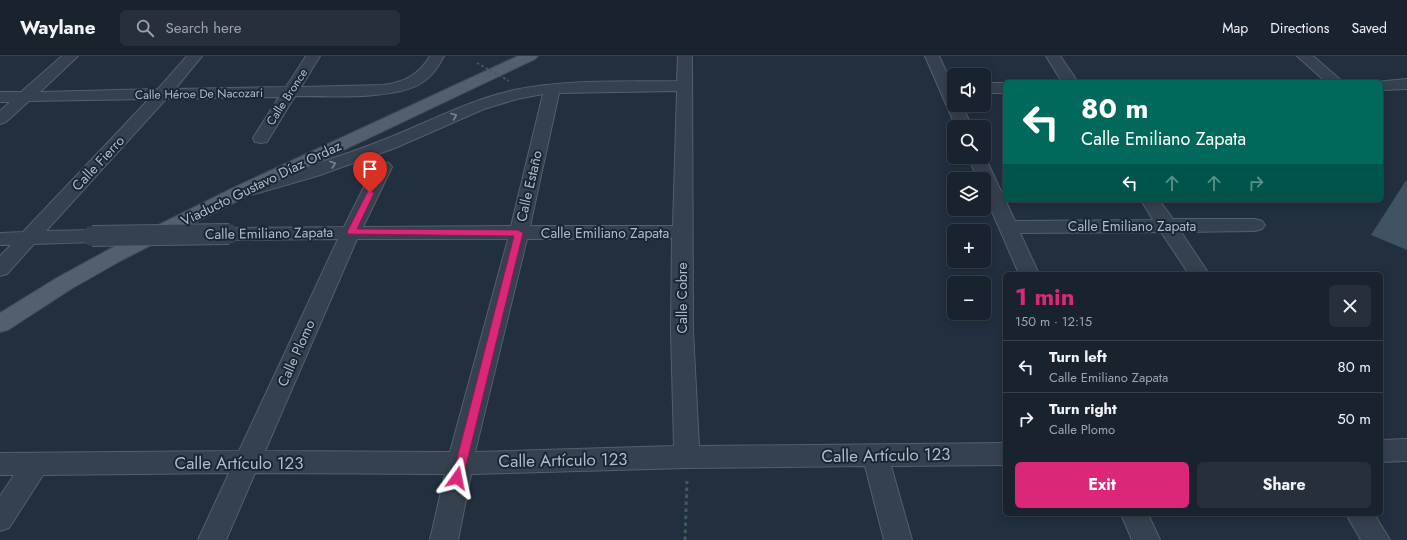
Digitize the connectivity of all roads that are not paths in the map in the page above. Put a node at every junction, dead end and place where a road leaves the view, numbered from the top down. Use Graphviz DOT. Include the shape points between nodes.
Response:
graph roads {
  1 [pos="71,56"];
  2 [pos="195,56"];
  3 [pos="313,56"];
  4 [pos="438,56"];
  5 [pos="530,56"];
  6 [pos="685,56"];
  7 [pos="932,56"];
  8 [pos="1053,56"];
  9 [pos="1304,56"];
  10 [pos="1069,80"];
  11 [pos="1333,80"];
  12 [pos="947,84"];
  13 [pos="1407,84"];
  14 [pos="1383,85"];
  15 [pos="685,86"];
  16 [pos="552,88"];
  17 [pos="991,88"];
  18 [pos="1003,88"];
  19 [pos="290,92"];
  20 [pos="162,94"];
  21 [pos="26,96"];
  22 [pos="0,97"];
  23 [pos="0,119"];
  24 [pos="261,138"];
  25 [pos="980,164"];
  26 [pos="383,167"];
  27 [pos="242,191"];
  28 [pos="1151,202"];
  29 [pos="1255,225"];
  30 [pos="1168,226"];
  31 [pos="1009,227"];
  32 [pos="351,232"];
  33 [pos="682,232"];
  34 [pos="518,233"];
  35 [pos="29,238"];
  36 [pos="0,239"];
  37 [pos="0,269"];
  38 [pos="1028,272"];
  39 [pos="1199,272"];
  40 [pos="0,324"];
  41 [pos="1407,450"];
  42 [pos="1383,451"];
  43 [pos="1003,454"];
  44 [pos="876,455"];
  45 [pos="687,457"];
  46 [pos="248,462"];
  47 [pos="460,463"];
  48 [pos="0,464"];
  49 [pos="36,464"];
  50 [pos="1135,516"];
  51 [pos="1360,516"];
  52 [pos="0,519"];
  53 [pos="212,540"];
  54 [pos="444,540"];
  55 [pos="898,540"];
  56 [pos="1146,540"];
  57 [pos="1376,540"];
  1 -- 21 [label="street"];
  2 -- 20 [label="street, Calle Fierro"];
  3 -- 19 [label="street, Calle Bronce"];
  4 -- 19 [label="street, Calle Héroe De Nacozari" via="432,67 420,79 397,88"];
  5 -- 27 [label="main road, Viaducto Gustavo Díaz Ordaz"];
  6 -- 15 [label="street, Calle Cobre"];
  7 -- 12 [label="street"];
  8 -- 10 [label="street"];
  9 -- 11 [label="street"];
  13 -- 14 [label="street"];
  15 -- 16 [label="street"];
  15 -- 33 [label="street, Calle Cobre"];
  27 -- 16 [label="street, one-way" via="311,172 389,144 478,106 514,95"];
  16 -- 34 [label="street, Calle Estaño"];
  17 -- 18 [label="street"];
  19 -- 20 [label="street, Calle Héroe De Nacozari"];
  19 -- 24 [label="street, Calle Bronce"];
  20 -- 21 [label="street, Calle Héroe De Nacozari"];
  20 -- 35 [label="street, Calle Fierro"];
  21 -- 22 [label="street, Calle Héroe De Nacozari"];
  21 -- 23 [label="street"];
  25 -- 31 [label="street"];
  26 -- 32 [label="street, Calle Plomo"];
  27 -- 40 [label="main road, Viaducto Gustavo Díaz Ordaz" via="115,255"];
  28 -- 30 [label="street"];
  29 -- 30 [label="street, Calle Emiliano Zapata"];
  30 -- 31 [label="street, Calle Emiliano Zapata"];
  30 -- 39 [label="street"];
  31 -- 38 [label="street"];
  32 -- 34 [label="street, Calle Emiliano Zapata"];
  32 -- 35 [label="street, Calle Emiliano Zapata, bridge"];
  32 -- 46 [label="street, Calle Plomo"];
  33 -- 34 [label="street, Calle Emiliano Zapata"];
  33 -- 45 [label="street, Calle Cobre" via="682,331"];
  34 -- 47 [label="street, Calle Estaño"];
  35 -- 36 [label="street, Calle Emiliano Zapata"];
  35 -- 37 [label="street, Calle Fierro"];
  41 -- 42 [label="street"];
  43 -- 44 [label="street, Calle Artículo 123"];
  44 -- 45 [label="street, Calle Artículo 123"];
  44 -- 55 [label="street"];
  45 -- 47 [label="street, Calle Artículo 123"];
  46 -- 47 [label="street, Calle Artículo 123"];
  46 -- 49 [label="street, Calle Artículo 123"];
  46 -- 53 [label="street, Calle Plomo"];
  47 -- 54 [label="street, Calle Estaño"];
  48 -- 49 [label="street, Calle Artículo 123"];
  49 -- 52 [label="street"];
  50 -- 56 [label="street"];
  51 -- 57 [label="street"];
}
